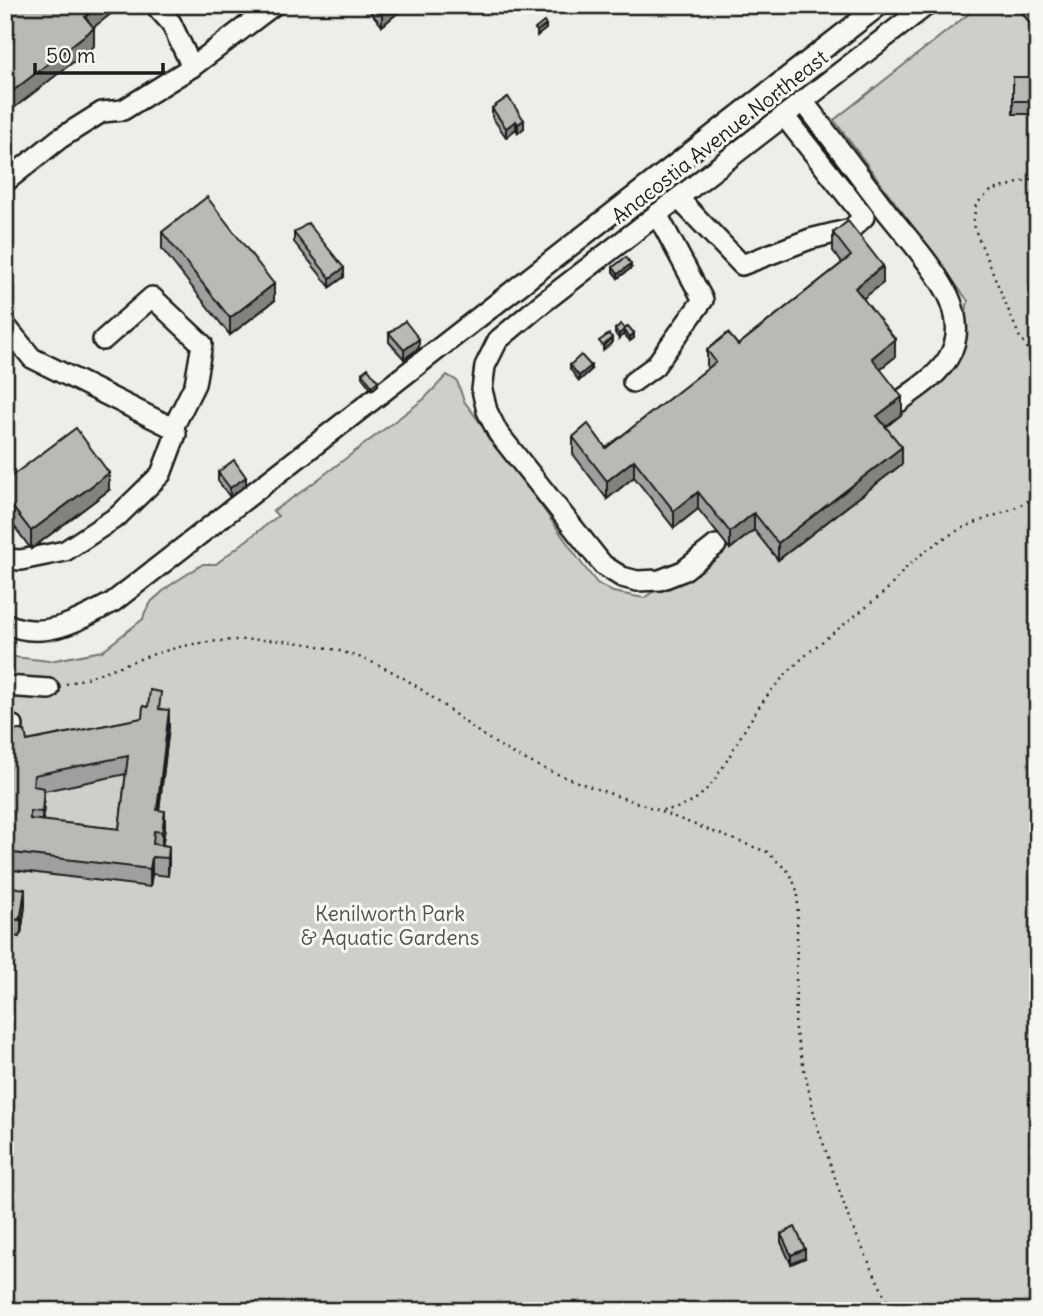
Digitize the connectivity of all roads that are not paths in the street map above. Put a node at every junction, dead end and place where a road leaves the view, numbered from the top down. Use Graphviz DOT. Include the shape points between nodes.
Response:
graph roads {
  1 [pos="155,5"];
  2 [pos="274,5"];
  3 [pos="880,5"];
  4 [pos="1030,5"];
  5 [pos="921,10"];
  6 [pos="1038,16"];
  7 [pos="192,67"];
  8 [pos="803,101"];
  9 [pos="784,116"];
  10 [pos="5,182"];
  11 [pos="678,198"];
  12 [pos="657,214"];
  13 [pos="5,325"];
  14 [pos="103,340"];
  15 [pos="633,382"];
  16 [pos="899,402"];
  17 [pos="173,428"];
  18 [pos="716,545"];
  19 [pos="5,559"];
  20 [pos="5,623"];
  21 [pos="5,686"];
  22 [pos="49,689"];
  1 -- 7 [label="lane" via="171,23"];
  2 -- 7 [label="lane"];
  3 -- 20 [label="lane" via="113,602 78,621 48,630"];
  4 -- 6 [label="lane"];
  5 -- 8 [label="lane, Anacostia Avenue Northeast"];
  7 -- 10 [label="lane" via="123,110 103,112 59,139"];
  8 -- 9 [label="lane, Anacostia Avenue Northeast"];
  8 -- 16 [label="lane" via="930,267 954,309 954,346 946,361"];
  9 -- 11 [label="lane, Anacostia Avenue Northeast"];
  9 -- 11 [label="lane" via="864,217 851,229 742,265"];
  11 -- 12 [label="lane, Anacostia Avenue Northeast"];
  12 -- 15 [label="lane" via="703,300 655,366"];
  12 -- 18 [label="lane, Anacostia Avenue Northeast" via="498,340 485,366 482,390 498,433 603,565 637,581 660,580 683,571"];
  13 -- 17 [label="lane" via="32,358"];
  14 -- 17 [label="lane" via="152,297 202,344 195,384"];
  17 -- 19 [label="lane" via="176,434 160,474 118,516 65,551"];
  21 -- 22 [label="lane"];
}
